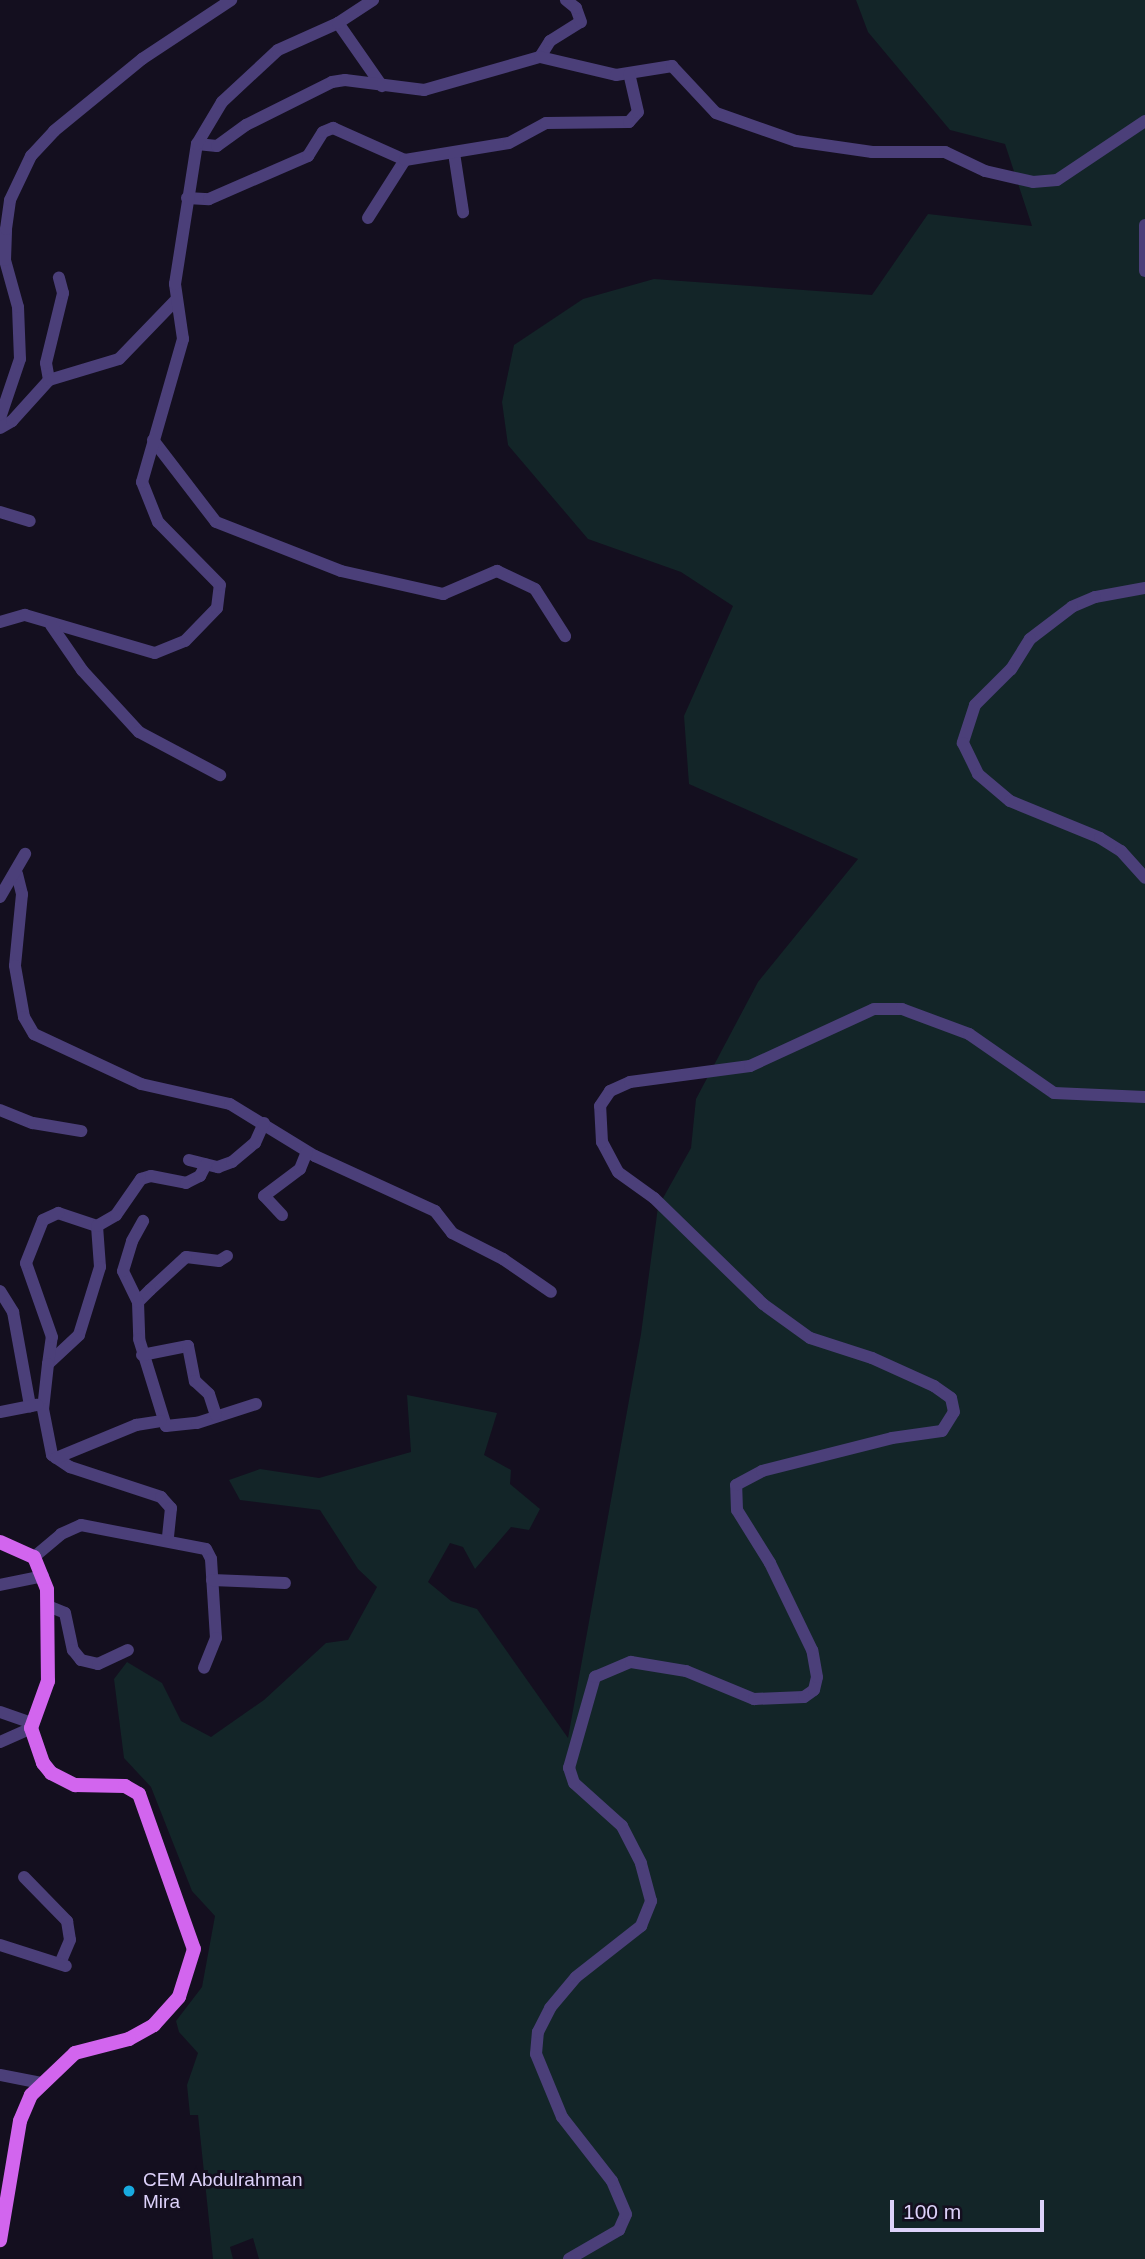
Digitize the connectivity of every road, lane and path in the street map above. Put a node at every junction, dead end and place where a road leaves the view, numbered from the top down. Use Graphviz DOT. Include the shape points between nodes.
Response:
graph roads {
  1 [pos="231,0"];
  2 [pos="373,0"];
  3 [pos="566,0"];
  4 [pos="338,23"];
  5 [pos="540,57"];
  6 [pos="629,74"];
  7 [pos="382,86"];
  8 [pos="1145,121"];
  9 [pos="197,144"];
  10 [pos="454,153"];
  11 [pos="405,160"];
  12 [pos="187,198"];
  13 [pos="463,212"];
  14 [pos="368,218"];
  15 [pos="1145,225"];
  16 [pos="1145,271"];
  17 [pos="60,278"];
  18 [pos="176,300"];
  19 [pos="49,380"];
  20 [pos="0,418"];
  21 [pos="0,428"];
  22 [pos="153,440"];
  23 [pos="0,512"];
  24 [pos="30,521"];
  25 [pos="1145,587"];
  26 [pos="0,622"];
  27 [pos="51,625"];
  28 [pos="565,636"];
  29 [pos="220,775"];
  30 [pos="25,854"];
  31 [pos="17,874"];
  32 [pos="1145,878"];
  33 [pos="0,897"];
  34 [pos="1145,1097"];
  35 [pos="0,1110"];
  36 [pos="264,1123"];
  37 [pos="80,1130"];
  38 [pos="307,1152"];
  39 [pos="189,1160"];
  40 [pos="206,1164"];
  41 [pos="282,1215"];
  42 [pos="143,1221"];
  43 [pos="97,1226"];
  44 [pos="227,1256"];
  45 [pos="100,1267"];
  46 [pos="123,1271"];
  47 [pos="0,1291"];
  48 [pos="551,1292"];
  49 [pos="138,1303"];
  50 [pos="142,1355"];
  51 [pos="48,1364"];
  52 [pos="44,1403"];
  53 [pos="256,1404"];
  54 [pos="30,1406"];
  55 [pos="0,1412"];
  56 [pos="216,1415"];
  57 [pos="161,1421"];
  58 [pos="56,1458"];
  59 [pos="168,1539"];
  60 [pos="0,1542"];
  61 [pos="34,1557"];
  62 [pos="43,1576"];
  63 [pos="212,1580"];
  64 [pos="285,1583"];
  65 [pos="0,1585"];
  66 [pos="48,1606"];
  67 [pos="128,1650"];
  68 [pos="204,1668"];
  69 [pos="0,1712"];
  70 [pos="32,1726"];
  71 [pos="0,1742"];
  72 [pos="24,1877"];
  73 [pos="0,1945"];
  74 [pos="0,2075"];
  75 [pos="41,2083"];
  76 [pos="0,2240"];
  77 [pos="569,2259"];
  1 -- 20 [label="street" via="142,59 54,131 32,156 10,200 6,229 5,260 18,307 20,359"];
  2 -- 4 [label="street"];
  3 -- 5 [label="street" via="579,12 581,22 550,41"];
  4 -- 7 [label="street"];
  4 -- 9 [label="street" via="278,50 222,102"];
  5 -- 6 [label="street" via="603,73"];
  5 -- 7 [label="street" via="444,86 404,91"];
  6 -- 8 [label="street" via="672,66 716,113 796,141 882,153 945,152 985,171 1033,182 1057,180"];
  6 -- 10 [label="street" via="638,112 629,122 546,123 509,143"];
  7 -- 9 [label="street" via="332,82 266,114 217,146"];
  9 -- 12 [label="street"];
  10 -- 11 [label="street"];
  10 -- 13 [label="street"];
  11 -- 12 [label="street" via="332,128 323,132 308,156 209,198"];
  11 -- 14 [label="street"];
  12 -- 18 [label="street"];
  15 -- 16 [label="street"];
  17 -- 19 [label="street" via="63,293 46,363"];
  18 -- 19 [label="street" via="119,359"];
  18 -- 22 [label="street" via="183,339"];
  19 -- 21 [label="street"];
  22 -- 27 [label="street" via="142,482 150,506 173,539 220,585 217,608 186,642 155,653"];
  22 -- 28 [label="street" via="216,522 341,571 443,594 497,571 535,589"];
  23 -- 24 [label="street"];
  25 -- 32 [label="street" via="1095,597 1072,607 1030,639 1011,669 975,705 963,743 978,774 1010,801 1100,838 1121,850"];
  26 -- 27 [label="street" via="25,615"];
  27 -- 29 [label="street" via="82,670 139,732"];
  30 -- 31 [label="street"];
  31 -- 33 [label="street"];
  31 -- 36 [label="street" via="22,894 15,966 30,1031 123,1077 213,1098"];
  34 -- 77 [label="street" via="1054,1093 969,1034 902,1009 874,1009 750,1066 630,1082 610,1091 600,1105 602,1142 618,1172 654,1198 763,1304 810,1338 872,1358 934,1386 951,1398 954,1412 942,1431 892,1438 762,1471 736,1485 737,1510 770,1563 812,1650 817,1677 814,1690 804,1697 754,1699 686,1671 631,1661 595,1678 569,1768 574,1783 622,1826 642,1863 651,1901 641,1926 576,1977 550,2008 536,2041 541,2069 562,2117 612,2181 626,2214 619,2230"];
  35 -- 37 [label="street" via="33,1123"];
  36 -- 38 [label="street"];
  36 -- 40 [label="street" via="255,1143 232,1162"];
  38 -- 41 [label="street" via="300,1169 264,1196"];
  38 -- 48 [label="street" via="435,1211 452,1233"];
  39 -- 40 [label="street"];
  40 -- 43 [label="street" via="200,1176 186,1183 151,1176 141,1179 116,1215"];
  42 -- 46 [label="street"];
  43 -- 45 [label="street"];
  43 -- 51 [label="street" via="52,1213 43,1220 27,1257 29,1282 52,1337"];
  44 -- 49 [label="street" via="219,1261 186,1257"];
  45 -- 46 [label="street"];
  45 -- 51 [label="street" via="79,1335"];
  46 -- 49 [label="street"];
  47 -- 54 [label="street" via="13,1312"];
  49 -- 50 [label="street"];
  50 -- 56 [label="street" via="188,1346 195,1381 209,1394"];
  50 -- 57 [label="street"];
  51 -- 52 [label="street"];
  52 -- 54 [label="street"];
  52 -- 58 [label="street" via="47,1444"];
  53 -- 56 [label="street"];
  54 -- 55 [label="street"];
  56 -- 57 [label="street" via="173,1427"];
  57 -- 58 [label="street" via="136,1425"];
  58 -- 59 [label="street" via="70,1467 161,1497 171,1508"];
  59 -- 61 [label="street" via="81,1525 61,1534"];
  59 -- 63 [label="street" via="205,1549"];
  60 -- 61 [label="main road"];
  61 -- 62 [label="main road"];
  62 -- 65 [label="street"];
  62 -- 66 [label="main road"];
  63 -- 64 [label="street"];
  63 -- 68 [label="street" via="216,1638"];
  66 -- 67 [label="street" via="65,1613 73,1650 80,1660 98,1664"];
  66 -- 70 [label="main road" via="48,1681"];
  69 -- 70 [label="street"];
  70 -- 71 [label="street"];
  70 -- 75 [label="main road" via="51,1773 75,1785 125,1786 139,1794 194,1949 179,1997 155,2025 129,2039 75,2053"];
  72 -- 73 [label="street" via="67,1921 70,1940 63,1965"];
  74 -- 75 [label="street"];
  75 -- 76 [label="main road" via="20,2120"];
}
